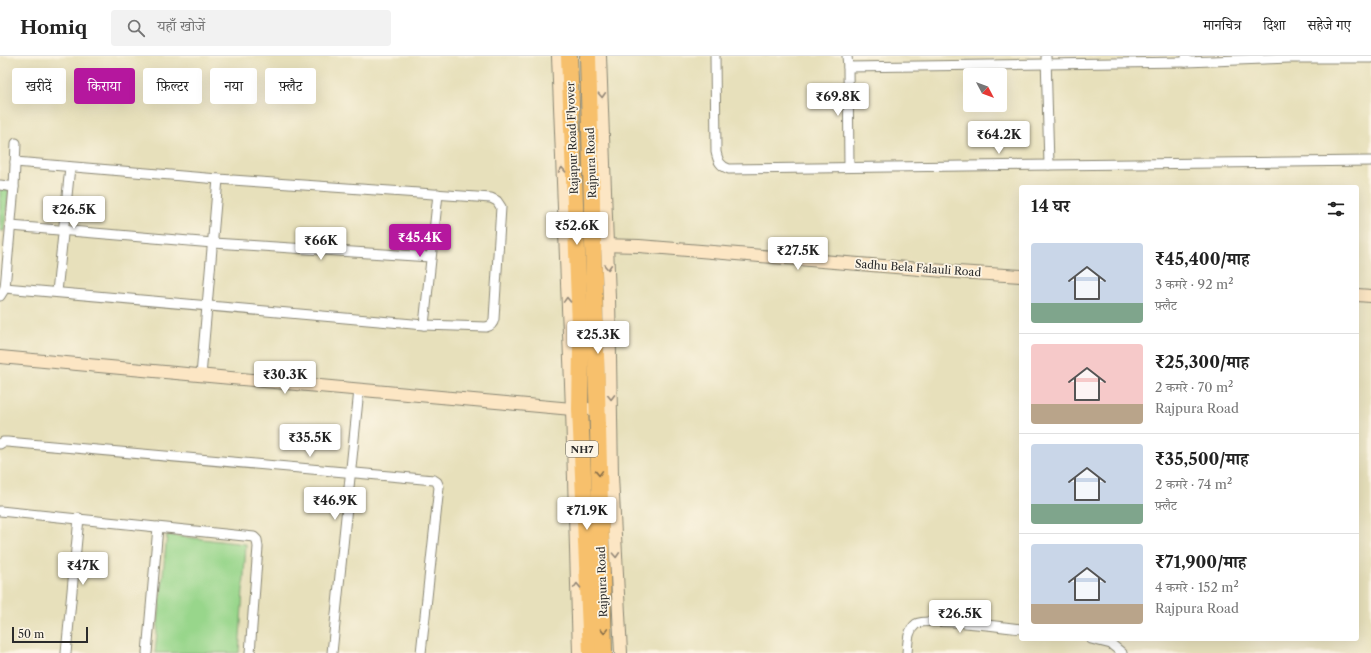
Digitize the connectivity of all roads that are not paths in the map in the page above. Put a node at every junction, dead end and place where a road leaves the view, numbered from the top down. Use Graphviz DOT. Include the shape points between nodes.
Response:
graph roads {
  1 [pos="558,56"];
  2 [pos="569,56"];
  3 [pos="588,56"];
  4 [pos="600,56"];
  5 [pos="715,56"];
  6 [pos="847,56"];
  7 [pos="946,56"];
  8 [pos="1289,57"];
  9 [pos="1371,58"];
  10 [pos="1186,59"];
  11 [pos="1046,60"];
  12 [pos="946,66"];
  13 [pos="848,67"];
  14 [pos="16,143"];
  15 [pos="1371,161"];
  16 [pos="15,162"];
  17 [pos="1049,165"];
  18 [pos="70,167"];
  19 [pos="849,167"];
  20 [pos="218,179"];
  21 [pos="0,185"];
  22 [pos="14,186"];
  23 [pos="438,194"];
  24 [pos="11,226"];
  25 [pos="63,230"];
  26 [pos="0,238"];
  27 [pos="10,238"];
  28 [pos="213,243"];
  29 [pos="576,244"];
  30 [pos="600,245"];
  31 [pos="430,257"];
  32 [pos="1019,276"];
  33 [pos="5,288"];
  34 [pos="57,292"];
  35 [pos="1359,295"];
  36 [pos="0,296"];
  37 [pos="1371,296"];
  38 [pos="208,305"];
  39 [pos="424,324"];
  40 [pos="0,357"];
  41 [pos="201,376"];
  42 [pos="359,390"];
  43 [pos="576,409"];
  44 [pos="598,409"];
  45 [pos="0,444"];
  46 [pos="350,472"];
  47 [pos="0,511"];
  48 [pos="79,518"];
  49 [pos="158,527"];
  50 [pos="1019,629"];
  51 [pos="1099,641"];
  52 [pos="66,653"];
  53 [pos="147,653"];
  54 [pos="250,653"];
  55 [pos="332,653"];
  56 [pos="421,653"];
  57 [pos="579,653"];
  58 [pos="591,653"];
  59 [pos="604,653"];
  60 [pos="621,653"];
  61 [pos="907,653"];
  62 [pos="1122,653"];
  43 -- 1 [label="street, one-way"];
  2 -- 29 [label="highway, Rajapur Road Flyover / NH7"];
  3 -- 30 [label="highway, Rajpura Road / NH7"];
  4 -- 30 [label="street, one-way" via="605,166"];
  5 -- 19 [label="street" via="716,152 721,165 729,169"];
  6 -- 13 [label="street"];
  7 -- 12 [label="street"];
  8 -- 9 [label="street"];
  8 -- 10 [label="street"];
  10 -- 11 [label="street"];
  11 -- 12 [label="street"];
  11 -- 17 [label="street"];
  12 -- 13 [label="street"];
  13 -- 19 [label="street"];
  14 -- 16 [label="street"];
  15 -- 17 [label="street"];
  16 -- 18 [label="street"];
  16 -- 22 [label="street"];
  17 -- 19 [label="street"];
  18 -- 20 [label="street"];
  18 -- 25 [label="street"];
  20 -- 23 [label="street"];
  20 -- 28 [label="street"];
  21 -- 22 [label="street"];
  22 -- 24 [label="street"];
  23 -- 31 [label="street"];
  23 -- 39 [label="street" via="487,197 500,203 494,319 490,326"];
  24 -- 25 [label="street"];
  24 -- 27 [label="street"];
  25 -- 28 [label="street"];
  25 -- 34 [label="street"];
  26 -- 27 [label="street"];
  27 -- 33 [label="street"];
  28 -- 31 [label="street"];
  28 -- 38 [label="street"];
  29 -- 30 [label="street, Sadhu Bela Falauli Road"];
  29 -- 43 [label="highway, Rajpura Road / NH7" via="581,350"];
  30 -- 32 [label="street, Sadhu Bela Falauli Road"];
  30 -- 44 [label="highway, Rajpura Road / NH7"];
  30 -- 60 [label="street, one-way" via="609,298 612,476"];
  31 -- 39 [label="street"];
  33 -- 34 [label="street"];
  33 -- 36 [label="street"];
  34 -- 38 [label="street"];
  35 -- 37 [label="street"];
  38 -- 39 [label="street"];
  38 -- 41 [label="street"];
  40 -- 41 [label="street"];
  41 -- 42 [label="street"];
  42 -- 43 [label="street"];
  42 -- 46 [label="street"];
  43 -- 44 [label="street"];
  57 -- 43 [label="street, one-way"];
  43 -- 58 [label="highway, Rajpura Road / NH7"];
  44 -- 59 [label="highway, Rajpura Road / NH7, one-way"];
  45 -- 46 [label="street" via="7,442"];
  46 -- 55 [label="street"];
  46 -- 56 [label="street" via="431,479 438,484"];
  47 -- 48 [label="street"];
  48 -- 49 [label="street"];
  48 -- 52 [label="street"];
  49 -- 53 [label="street"];
  49 -- 54 [label="street" via="250,536 257,540"];
  50 -- 61 [label="street" via="923,622 916,624 911,631"];
  51 -- 62 [label="street" via="1111,644"];
}
